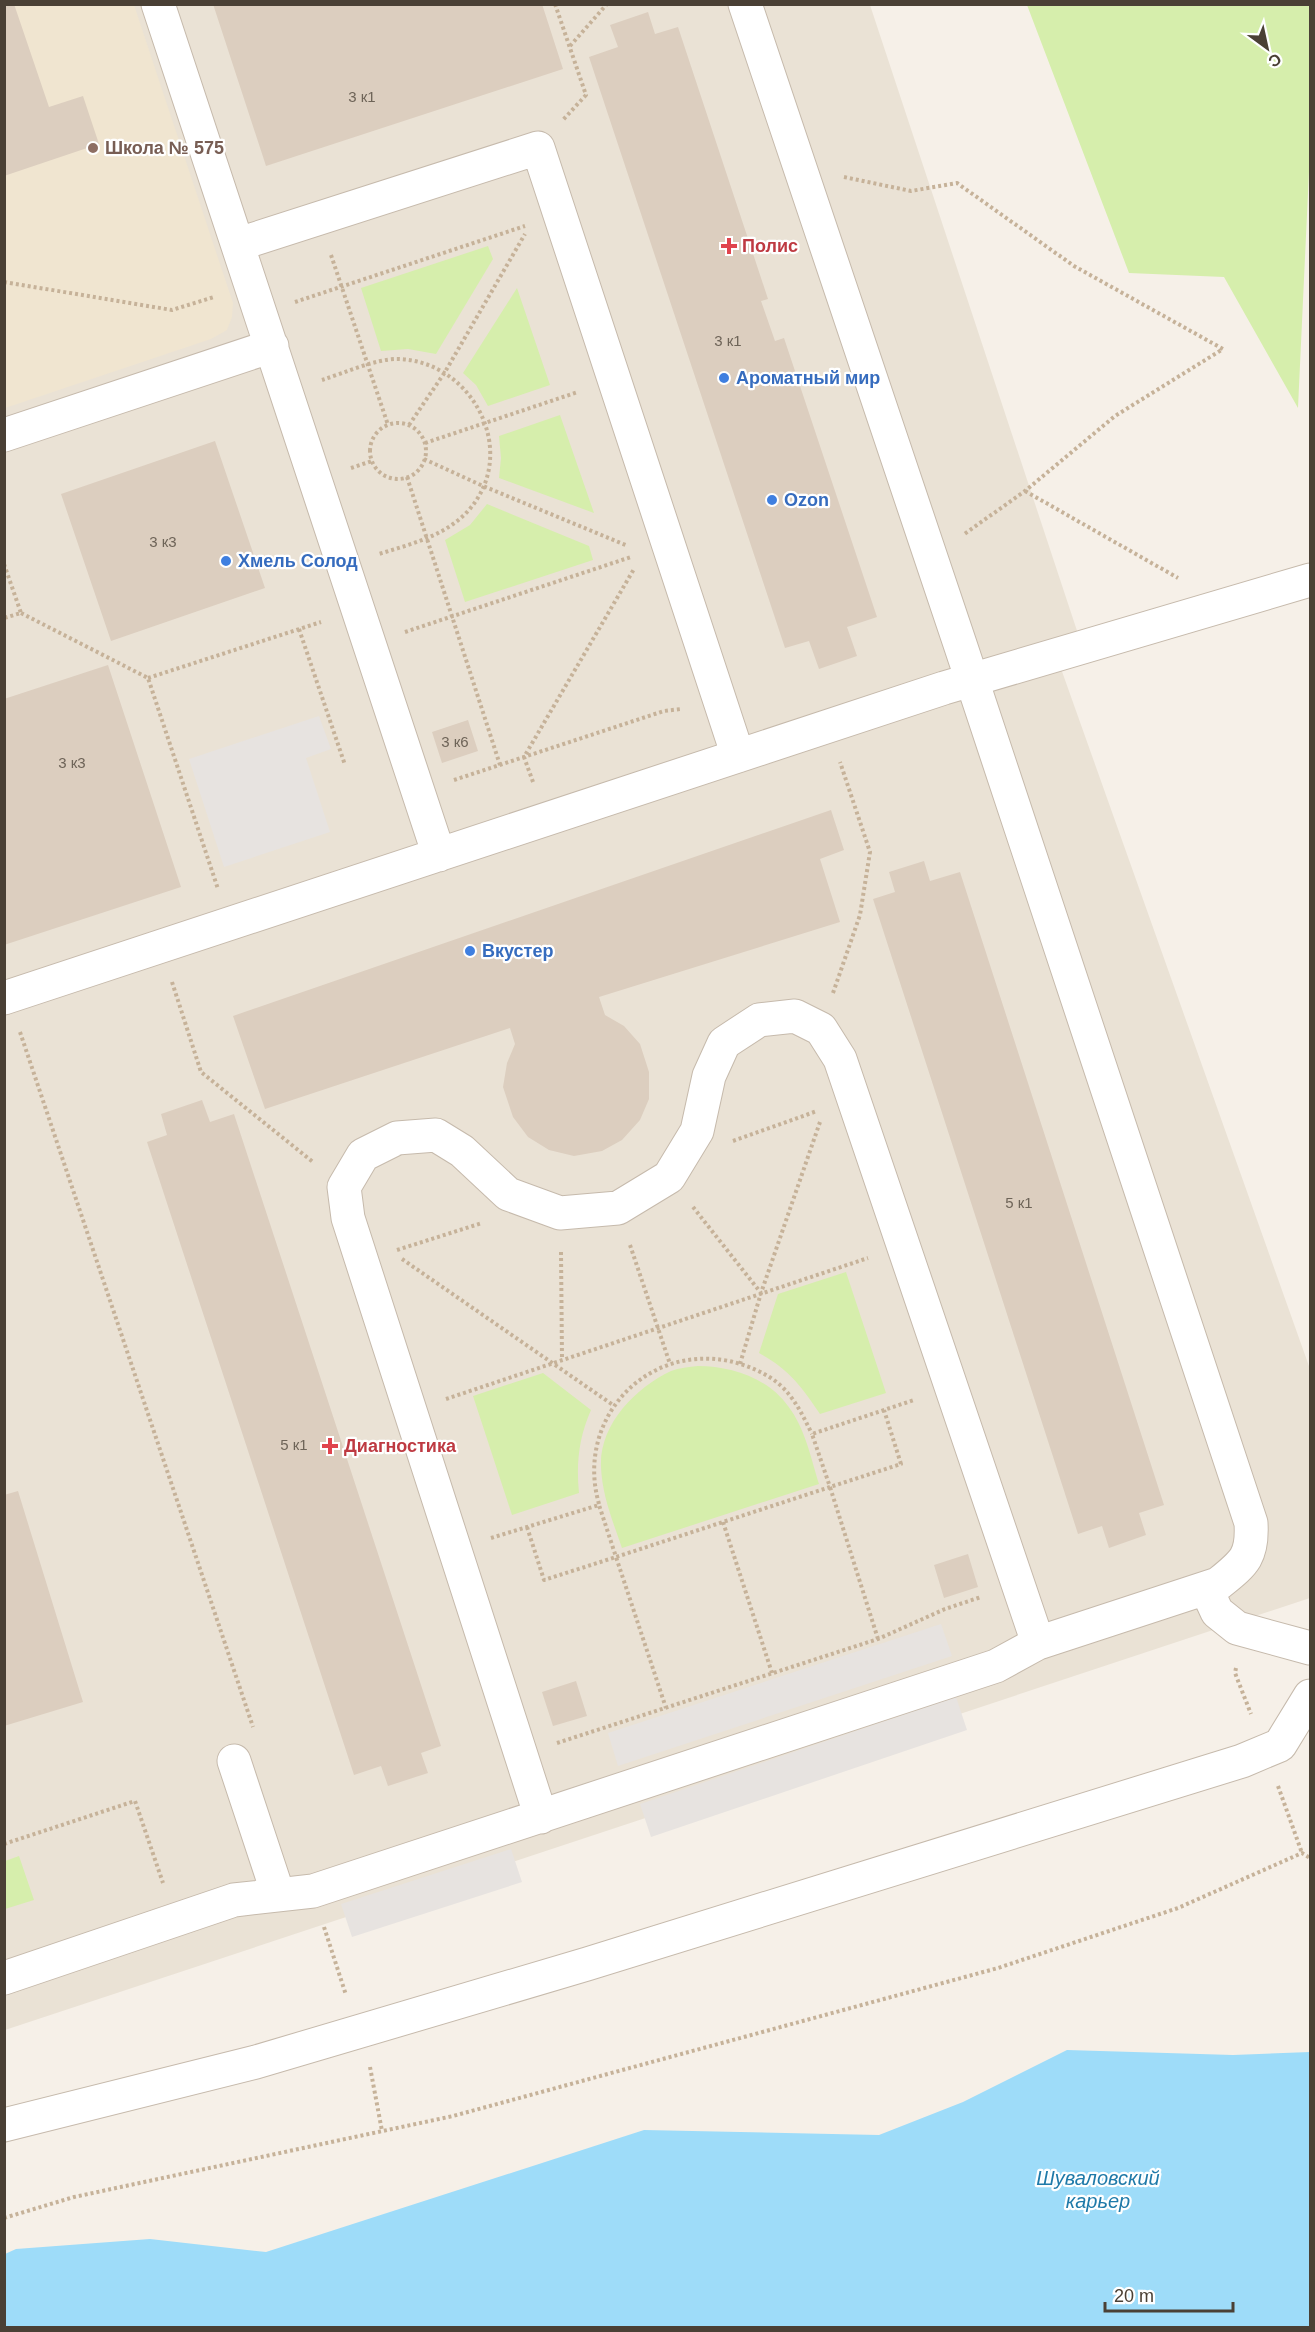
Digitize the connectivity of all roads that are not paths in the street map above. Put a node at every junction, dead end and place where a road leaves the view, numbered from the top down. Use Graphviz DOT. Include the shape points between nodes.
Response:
graph roads {
  1 [pos="158,4"];
  2 [pos="745,4"];
  3 [pos="239,244"];
  4 [pos="272,346"];
  5 [pos="4,435"];
  6 [pos="1311,580"];
  7 [pos="971,680"];
  8 [pos="738,756"];
  9 [pos="440,855"];
  10 [pos="6,997"];
  11 [pos="1206,1588"];
  12 [pos="1038,1643"];
  13 [pos="1311,1648"];
  14 [pos="1311,1696"];
  15 [pos="234,1761"];
  16 [pos="541,1816"];
  17 [pos="278,1894"];
  18 [pos="4,1978"];
  19 [pos="4,2125"];
  1 -- 3 [label="lane"];
  2 -- 7 [label="lane"];
  3 -- 4 [label="lane"];
  3 -- 8 [label="lane" via="538,148 614,380 657,549"];
  4 -- 5 [label="lane"];
  4 -- 9 [label="lane"];
  6 -- 7 [label="lane"];
  7 -- 8 [label="lane"];
  7 -- 11 [label="lane" via="1251,1523 1252,1546 1239,1567 1218,1584"];
  8 -- 9 [label="lane"];
  9 -- 10 [label="lane"];
  11 -- 12 [label="lane"];
  11 -- 13 [label="lane" via="1217,1612 1237,1628"];
  12 -- 16 [label="lane" via="996,1666"];
  12 -- 16 [label="lane" via="903,1246 839,1104 840,1059 821,1029 795,1016 759,1020 724,1042 709,1076 697,1131 669,1177 618,1208 560,1213 508,1194 462,1151 436,1135 397,1138 363,1155 344,1187 348,1218"];
  14 -- 19 [label="lane" via="1280,1745 1242,1761 256,2062"];
  15 -- 17 [label="lane"];
  16 -- 17 [label="lane" via="313,1891"];
  17 -- 18 [label="lane" via="234,1900"];
}
